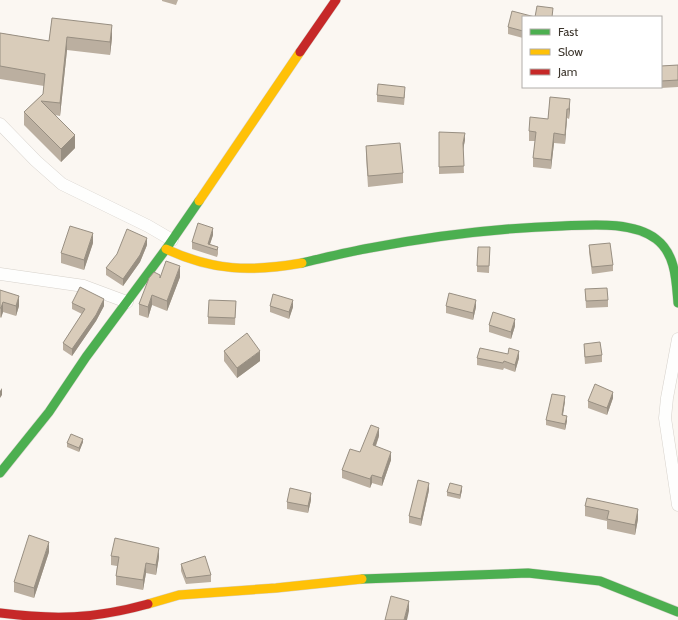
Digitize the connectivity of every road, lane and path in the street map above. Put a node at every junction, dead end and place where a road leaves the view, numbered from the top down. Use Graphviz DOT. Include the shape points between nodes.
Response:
graph roads {
  1 [pos="336,0"];
  2 [pos="0,124"];
  3 [pos="169,245"];
  4 [pos="0,274"];
  5 [pos="127,302"];
  6 [pos="678,303"];
  7 [pos="678,339"];
  8 [pos="0,473"];
  9 [pos="677,497"];
  10 [pos="678,612"];
  11 [pos="0,613"];
  1 -- 3 [label="street"];
  2 -- 3 [label="street" via="36,162 62,184 148,226"];
  3 -- 5 [label="street"];
  3 -- 6 [label="street" via="202,264 248,269 280,266 431,237 561,226 614,225 636,231 665,247 671,259"];
  4 -- 5 [label="street" via="84,286"];
  5 -- 8 [label="street" via="49,412"];
  7 -- 9 [label="street" via="665,418"];
  10 -- 11 [label="street" via="600,581 528,573 362,579 179,595 89,618 30,619"];
}
